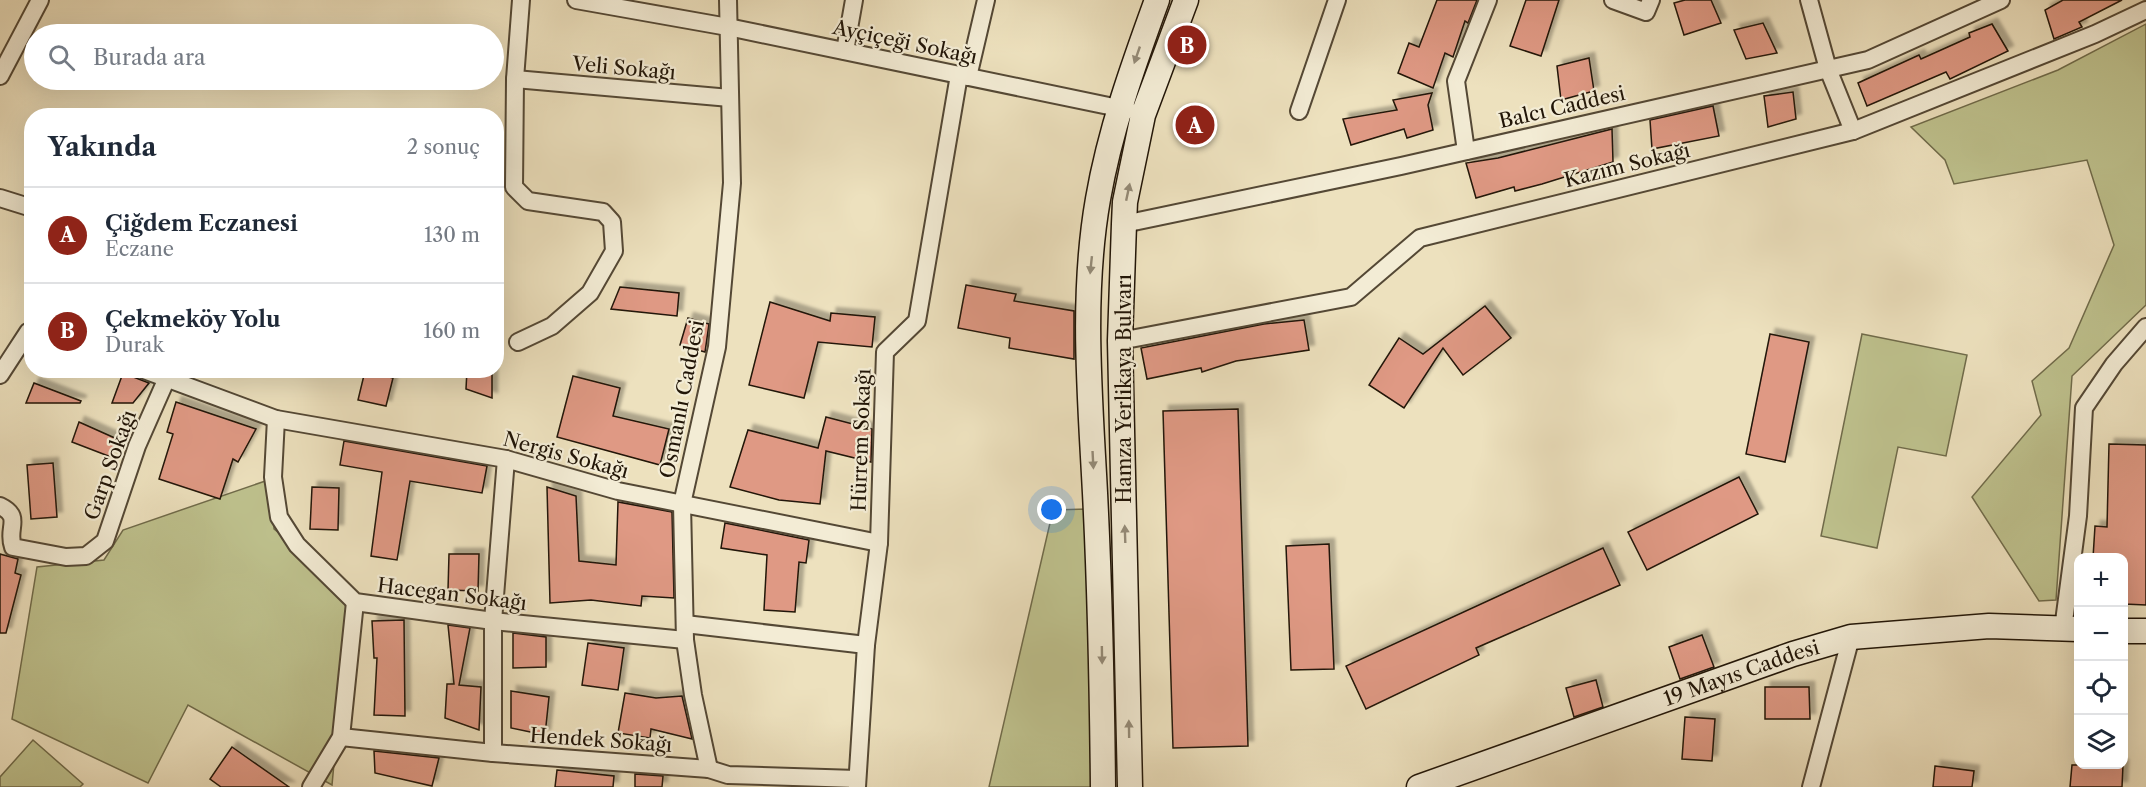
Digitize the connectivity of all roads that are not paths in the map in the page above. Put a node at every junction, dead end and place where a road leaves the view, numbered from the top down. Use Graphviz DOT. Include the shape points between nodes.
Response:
graph roads {
  1 [pos="40,0"];
  2 [pos="521,0"];
  3 [pos="576,0"];
  4 [pos="728,0"];
  5 [pos="854,0"];
  6 [pos="986,0"];
  7 [pos="1156,0"];
  8 [pos="1186,0"];
  9 [pos="1337,0"];
  10 [pos="1488,0"];
  11 [pos="1613,0"];
  12 [pos="1651,0"];
  13 [pos="1809,0"];
  14 [pos="2001,0"];
  15 [pos="2146,10"];
  16 [pos="27,24"];
  17 [pos="729,27"];
  18 [pos="24,30"];
  19 [pos="845,51"];
  20 [pos="1827,69"];
  21 [pos="0,76"];
  22 [pos="964,76"];
  23 [pos="515,79"];
  24 [pos="730,98"];
  25 [pos="1119,107"];
  26 [pos="1299,111"];
  27 [pos="1143,115"];
  28 [pos="1853,131"];
  29 [pos="1466,151"];
  30 [pos="0,198"];
  31 [pos="24,206"];
  32 [pos="1124,224"];
  33 [pos="2146,327"];
  34 [pos="24,338"];
  35 [pos="1120,341"];
  36 [pos="518,342"];
  37 [pos="0,375"];
  38 [pos="166,378"];
  39 [pos="276,419"];
  40 [pos="506,459"];
  41 [pos="682,504"];
  42 [pos="5,508"];
  43 [pos="879,543"];
  44 [pos="355,602"];
  45 [pos="494,621"];
  46 [pos="2071,629"];
  47 [pos="2128,631"];
  48 [pos="685,632"];
  49 [pos="2146,632"];
  50 [pos="1851,637"];
  51 [pos="866,645"];
  52 [pos="341,737"];
  53 [pos="493,753"];
  54 [pos="709,769"];
  55 [pos="857,783"];
  56 [pos="311,787"];
  57 [pos="1104,787"];
  58 [pos="1130,787"];
  59 [pos="1419,787"];
  60 [pos="1811,787"];
  1 -- 16 [label="street"];
  2 -- 23 [label="street"];
  3 -- 17 [label="street, Ayçiçeği Sokağı"];
  4 -- 17 [label="street, Osmanlı Caddesi"];
  5 -- 19 [label="street"];
  6 -- 22 [label="street, Hürrem Sokağı"];
  7 -- 25 [label="main road, Hamza Yerlikaya Bulvarı, one-way"];
  8 -- 27 [label="main road, Hamza Yerlikaya Bulvarı"];
  9 -- 26 [label="street"];
  10 -- 29 [label="street" via="1456,81"];
  11 -- 12 [label="street" via="1646,12"];
  13 -- 20 [label="street"];
  14 -- 20 [label="street, Balcı Caddesi" via="1868,60"];
  15 -- 28 [label="street, Kazım Sokağı" via="2096,34"];
  17 -- 19 [label="street, Ayçiçeği Sokağı"];
  17 -- 24 [label="street, Osmanlı Caddesi"];
  18 -- 21 [label="street"];
  19 -- 22 [label="street, Ayçiçeği Sokağı"];
  20 -- 28 [label="street"];
  20 -- 29 [label="street, Balcı Caddesi"];
  22 -- 25 [label="street, Ayçiçeği Sokağı"];
  22 -- 43 [label="street, Hürrem Sokağı" via="917,321 885,352"];
  23 -- 24 [label="street, Veli Sokağı"];
  23 -- 36 [label="street" via="514,187 528,201 603,212 612,222 614,251 590,293 552,326"];
  24 -- 41 [label="street, Osmanlı Caddesi" via="732,183 717,347"];
  25 -- 27 [label="street, Ayçiçeği Sokağı"];
  25 -- 57 [label="main road, Hamza Yerlikaya Bulvarı, one-way" via="1098,200 1088,313"];
  32 -- 27 [label="main road, Hamza Yerlikaya Bulvarı, one-way"];
  28 -- 35 [label="street, Kazım Sokağı" via="1420,238 1351,297"];
  29 -- 32 [label="street, Balcı Caddesi"];
  30 -- 31 [label="street"];
  32 -- 35 [label="main road, Hamza Yerlikaya Bulvarı"];
  33 -- 46 [label="street" via="2084,408"];
  34 -- 37 [label="street"];
  58 -- 35 [label="main road, Hamza Yerlikaya Bulvarı, one-way"];
  38 -- 39 [label="street, Nergis Sokağı"];
  38 -- 42 [label="street, Garp Sokağı" via="137,446 105,541 86,556 66,557 13,547 13,517"];
  39 -- 40 [label="street, Nergis Sokağı"];
  39 -- 44 [label="street, Hacegan Sokağı" via="273,477 279,517 297,545"];
  40 -- 41 [label="street, Nergis Sokağı" via="618,491"];
  40 -- 45 [label="street"];
  41 -- 43 [label="street, Nergis Sokağı"];
  41 -- 48 [label="street, Osmanlı Caddesi"];
  43 -- 51 [label="street, Hürrem Sokağı"];
  44 -- 45 [label="street, Hacegan Sokağı"];
  44 -- 52 [label="street"];
  45 -- 48 [label="street, Hacegan Sokağı"];
  45 -- 53 [label="street"];
  46 -- 50 [label="main road, 19 Mayıs Caddesi" via="1989,626"];
  47 -- 49 [label="main road"];
  48 -- 51 [label="street, Hacegan Sokağı"];
  48 -- 54 [label="street, Osmanlı Caddesi"];
  50 -- 59 [label="main road, 19 Mayıs Caddesi"];
  50 -- 60 [label="street"];
  51 -- 55 [label="street, Hürrem Sokağı"];
  52 -- 53 [label="street, Hendek Sokağı"];
  52 -- 56 [label="street"];
  53 -- 54 [label="street, Hendek Sokağı"];
  54 -- 55 [label="street, Hendek Sokağı" via="729,776"];
}
